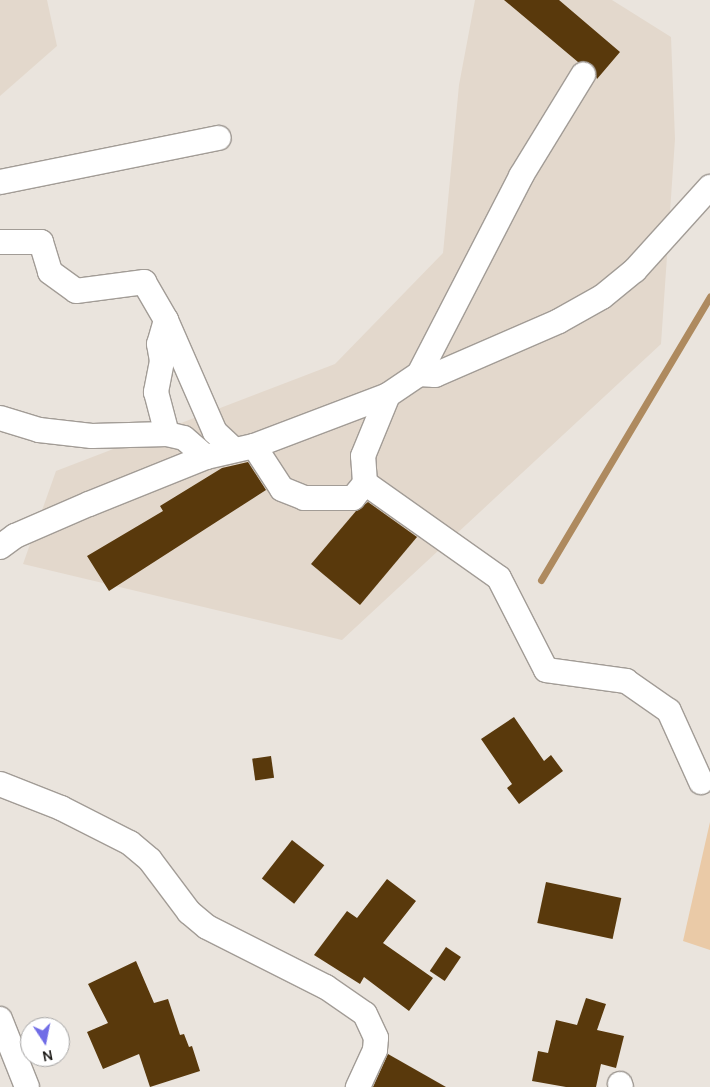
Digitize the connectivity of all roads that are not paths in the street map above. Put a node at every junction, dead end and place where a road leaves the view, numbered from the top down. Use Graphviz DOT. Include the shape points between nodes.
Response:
graph roads {
  1 [pos="583,75"];
  2 [pos="219,138"];
  3 [pos="0,182"];
  4 [pos="710,187"];
  5 [pos="0,242"];
  6 [pos="166,320"];
  7 [pos="419,374"];
  8 [pos="388,396"];
  9 [pos="0,418"];
  10 [pos="166,434"];
  11 [pos="244,448"];
  12 [pos="206,457"];
  13 [pos="365,483"];
  14 [pos="0,547"];
  15 [pos="701,782"];
  16 [pos="0,784"];
  17 [pos="0,1019"];
  18 [pos="27,1087"];
  19 [pos="358,1087"];
  1 -- 7 [label="street" via="522,176"];
  2 -- 3 [label="street"];
  4 -- 7 [label="street" via="635,270 602,297 559,321 435,375"];
  5 -- 6 [label="street" via="41,242 50,272 76,291 144,282"];
  6 -- 10 [label="street" via="159,344 162,361 156,392"];
  6 -- 11 [label="street" via="215,432"];
  7 -- 8 [label="street"];
  8 -- 11 [label="street"];
  8 -- 13 [label="street" via="363,456"];
  9 -- 10 [label="street" via="39,430 92,436"];
  10 -- 12 [label="street" via="184,438"];
  11 -- 12 [label="street"];
  11 -- 13 [label="street" via="282,488 304,498 353,498"];
  12 -- 14 [label="street" via="15,536"];
  13 -- 15 [label="street" via="499,578 546,670 626,681 669,711"];
  16 -- 19 [label="street" via="61,808 130,842 150,860 189,912 207,927 351,1002 365,1014 376,1038 375,1050"];
  17 -- 18 [label="street"];
}
